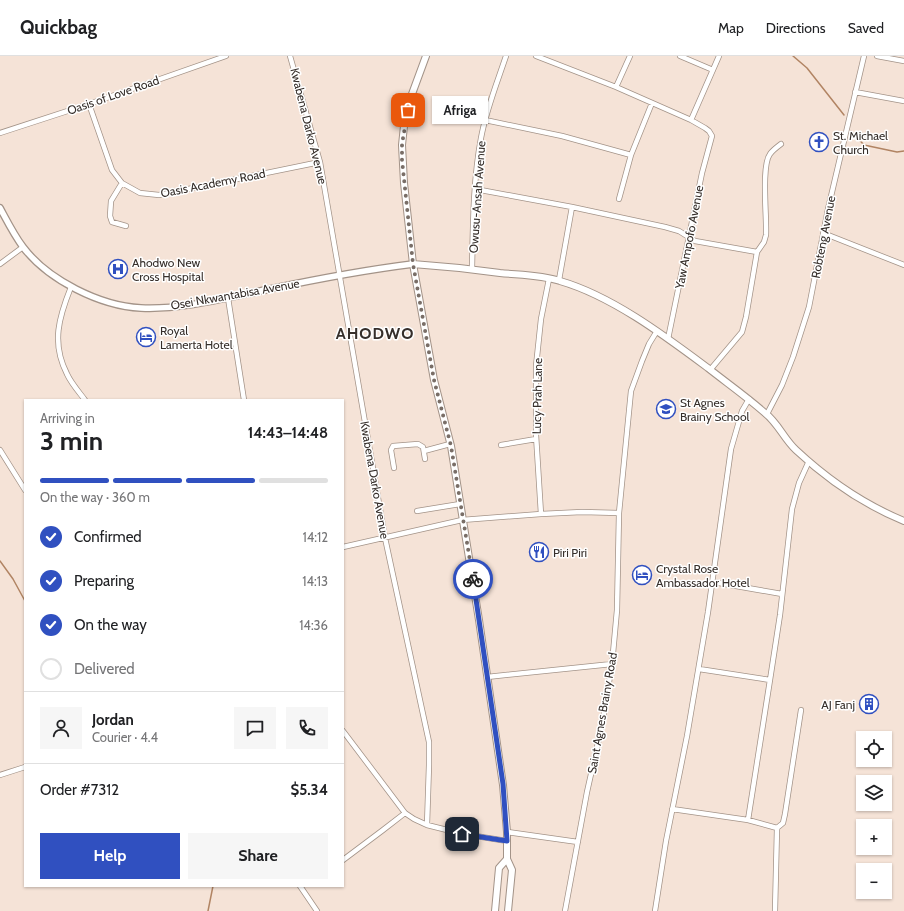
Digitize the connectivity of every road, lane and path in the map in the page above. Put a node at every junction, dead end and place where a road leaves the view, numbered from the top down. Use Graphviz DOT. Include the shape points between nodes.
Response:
graph roads {
  1 [pos="226,56"];
  2 [pos="290,56"];
  3 [pos="426,56"];
  4 [pos="506,56"];
  5 [pos="536,56"];
  6 [pos="630,56"];
  7 [pos="680,56"];
  8 [pos="719,56"];
  9 [pos="864,56"];
  10 [pos="877,56"];
  11 [pos="904,61"];
  12 [pos="714,70"];
  13 [pos="616,87"];
  14 [pos="855,92"];
  15 [pos="904,101"];
  16 [pos="652,103"];
  17 [pos="89,104"];
  18 [pos="485,120"];
  19 [pos="691,120"];
  20 [pos="0,133"];
  21 [pos="781,144"];
  22 [pos="631,154"];
  23 [pos="320,162"];
  24 [pos="122,183"];
  25 [pos="475,189"];
  26 [pos="619,199"];
  27 [pos="572,207"];
  28 [pos="0,208"];
  29 [pos="126,226"];
  30 [pos="823,233"];
  31 [pos="689,238"];
  32 [pos="23,247"];
  33 [pos="756,252"];
  34 [pos="0,264"];
  35 [pos="413,264"];
  36 [pos="904,265"];
  37 [pos="472,269"];
  38 [pos="340,275"];
  39 [pos="549,279"];
  40 [pos="559,280"];
  41 [pos="71,287"];
  42 [pos="228,298"];
  43 [pos="657,332"];
  44 [pos="668,339"];
  45 [pos="710,370"];
  46 [pos="84,399"];
  47 [pos="244,399"];
  48 [pos="749,399"];
  49 [pos="767,414"];
  50 [pos="536,439"];
  51 [pos="450,444"];
  52 [pos="501,445"];
  53 [pos="0,450"];
  54 [pos="424,451"];
  55 [pos="426,459"];
  56 [pos="809,461"];
  57 [pos="394,468"];
  58 [pos="24,488"];
  59 [pos="460,504"];
  60 [pos="417,511"];
  61 [pos="619,513"];
  62 [pos="541,514"];
  63 [pos="462,520"];
  64 [pos="904,521"];
  65 [pos="385,538"];
  66 [pos="344,547"];
  67 [pos="713,582"];
  68 [pos="782,594"];
  69 [pos="612,664"];
  70 [pos="699,669"];
  71 [pos="488,677"];
  72 [pos="770,680"];
  73 [pos="801,710"];
  74 [pos="344,732"];
  75 [pos="24,767"];
  76 [pos="0,775"];
  77 [pos="672,809"];
  78 [pos="405,813"];
  79 [pos="748,820"];
  80 [pos="427,825"];
  81 [pos="778,828"];
  82 [pos="507,832"];
  83 [pos="507,841"];
  84 [pos="578,842"];
  85 [pos="344,859"];
  86 [pos="507,859"];
  87 [pos="302,887"];
  88 [pos="316,911"];
  89 [pos="495,911"];
  90 [pos="508,911"];
  91 [pos="565,911"];
  92 [pos="655,911"];
  93 [pos="775,911"];
  1 -- 17 [label="street, Oasis of Love Road"];
  2 -- 23 [label="street, Kwabena Darko Avenue"];
  3 -- 35 [label="main road" via="412,94 402,144"];
  4 -- 18 [label="street, Owusu-Ansah Avenue"];
  5 -- 13 [label="street"];
  6 -- 13 [label="street"];
  7 -- 12 [label="street"];
  8 -- 12 [label="street"];
  9 -- 14 [label="street, Robteng Avenue"];
  10 -- 11 [label="street"];
  12 -- 19 [label="street"];
  13 -- 16 [label="street"];
  14 -- 15 [label="street"];
  14 -- 30 [label="street, Robteng Avenue"];
  16 -- 19 [label="street"];
  16 -- 22 [label="street"];
  17 -- 20 [label="street, Oasis of Love Road"];
  17 -- 24 [label="street, Oasis Academy Road" via="112,170"];
  18 -- 22 [label="street"];
  18 -- 25 [label="street, Owusu-Ansah Avenue" via="477,160"];
  19 -- 31 [label="street, Yaw Ampofo Avenue" via="709,131 712,136"];
  21 -- 33 [label="street" via="767,160 766,235"];
  22 -- 26 [label="street"];
  23 -- 24 [label="street, Oasis Academy Road" via="159,195 140,193"];
  23 -- 38 [label="street, Kwabena Darko Avenue"];
  24 -- 29 [label="street" via="110,201 110,218 112,222"];
  25 -- 27 [label="street"];
  25 -- 37 [label="street, Owusu-Ansah Avenue"];
  27 -- 31 [label="street" via="665,227 679,231"];
  27 -- 40 [label="street"];
  28 -- 32 [label="street, Osei Nkwantabisa Avenue"];
  30 -- 36 [label="street"];
  30 -- 49 [label="street, Robteng Avenue" via="809,307 801,333 782,385"];
  31 -- 33 [label="street" via="703,243"];
  31 -- 44 [label="street, Yaw Ampofo Avenue"];
  32 -- 34 [label="street"];
  32 -- 41 [label="street, Osei Nkwantabisa Avenue" via="54,277"];
  33 -- 45 [label="street" via="742,332"];
  35 -- 37 [label="main road"];
  35 -- 38 [label="street, Osei Nkwantabisa Avenue"];
  35 -- 51 [label="main road" via="434,380"];
  37 -- 39 [label="main road"];
  38 -- 42 [label="street, Osei Nkwantabisa Avenue"];
  38 -- 65 [label="street, Kwabena Darko Avenue"];
  39 -- 40 [label="main road"];
  39 -- 50 [label="street, Lucy Prah Lane" via="538,340"];
  40 -- 43 [label="main road" via="600,297"];
  41 -- 42 [label="street, Osei Nkwantabisa Avenue" via="114,303 141,308 178,306"];
  41 -- 46 [label="street" via="58,325 61,360 67,376"];
  42 -- 47 [label="street"];
  43 -- 44 [label="main road"];
  43 -- 61 [label="street, Saint Agnes Brainy Road" via="644,355 631,391"];
  44 -- 45 [label="main road"];
  45 -- 48 [label="main road"];
  48 -- 49 [label="main road"];
  48 -- 67 [label="street" via="742,411 731,449"];
  49 -- 56 [label="main road"];
  50 -- 52 [label="street"];
  50 -- 62 [label="street, Lucy Prah Lane"];
  51 -- 54 [label="street"];
  51 -- 59 [label="main road"];
  53 -- 58 [label="street"];
  54 -- 55 [label="street"];
  54 -- 57 [label="street" via="418,444 393,446 391,450"];
  56 -- 64 [label="main road" via="869,504"];
  56 -- 68 [label="street" via="799,483 792,509"];
  59 -- 60 [label="street"];
  59 -- 63 [label="main road"];
  61 -- 62 [label="street"];
  61 -- 69 [label="street, Saint Agnes Brainy Road"];
  62 -- 63 [label="street"];
  63 -- 65 [label="street"];
  63 -- 71 [label="main road"];
  65 -- 66 [label="street"];
  65 -- 80 [label="street, Kwabena Darko Avenue" via="429,742"];
  67 -- 68 [label="street"];
  67 -- 70 [label="street"];
  68 -- 72 [label="street"];
  69 -- 71 [label="street"];
  69 -- 84 [label="street, Saint Agnes Brainy Road"];
  70 -- 72 [label="street"];
  70 -- 77 [label="street"];
  71 -- 82 [label="main road"];
  72 -- 79 [label="street"];
  73 -- 81 [label="street" via="785,814 783,823"];
  74 -- 78 [label="street"];
  75 -- 76 [label="street"];
  77 -- 79 [label="street"];
  77 -- 92 [label="street"];
  78 -- 80 [label="street"];
  78 -- 85 [label="street"];
  79 -- 81 [label="street"];
  80 -- 83 [label="street"];
  81 -- 93 [label="street"];
  82 -- 83 [label="main road"];
  82 -- 84 [label="street"];
  83 -- 86 [label="main road"];
  84 -- 91 [label="street, Saint Agnes Brainy Road"];
  86 -- 89 [label="main road" via="499,868"];
  86 -- 90 [label="main road" via="512,870"];
  87 -- 88 [label="street"];
}
